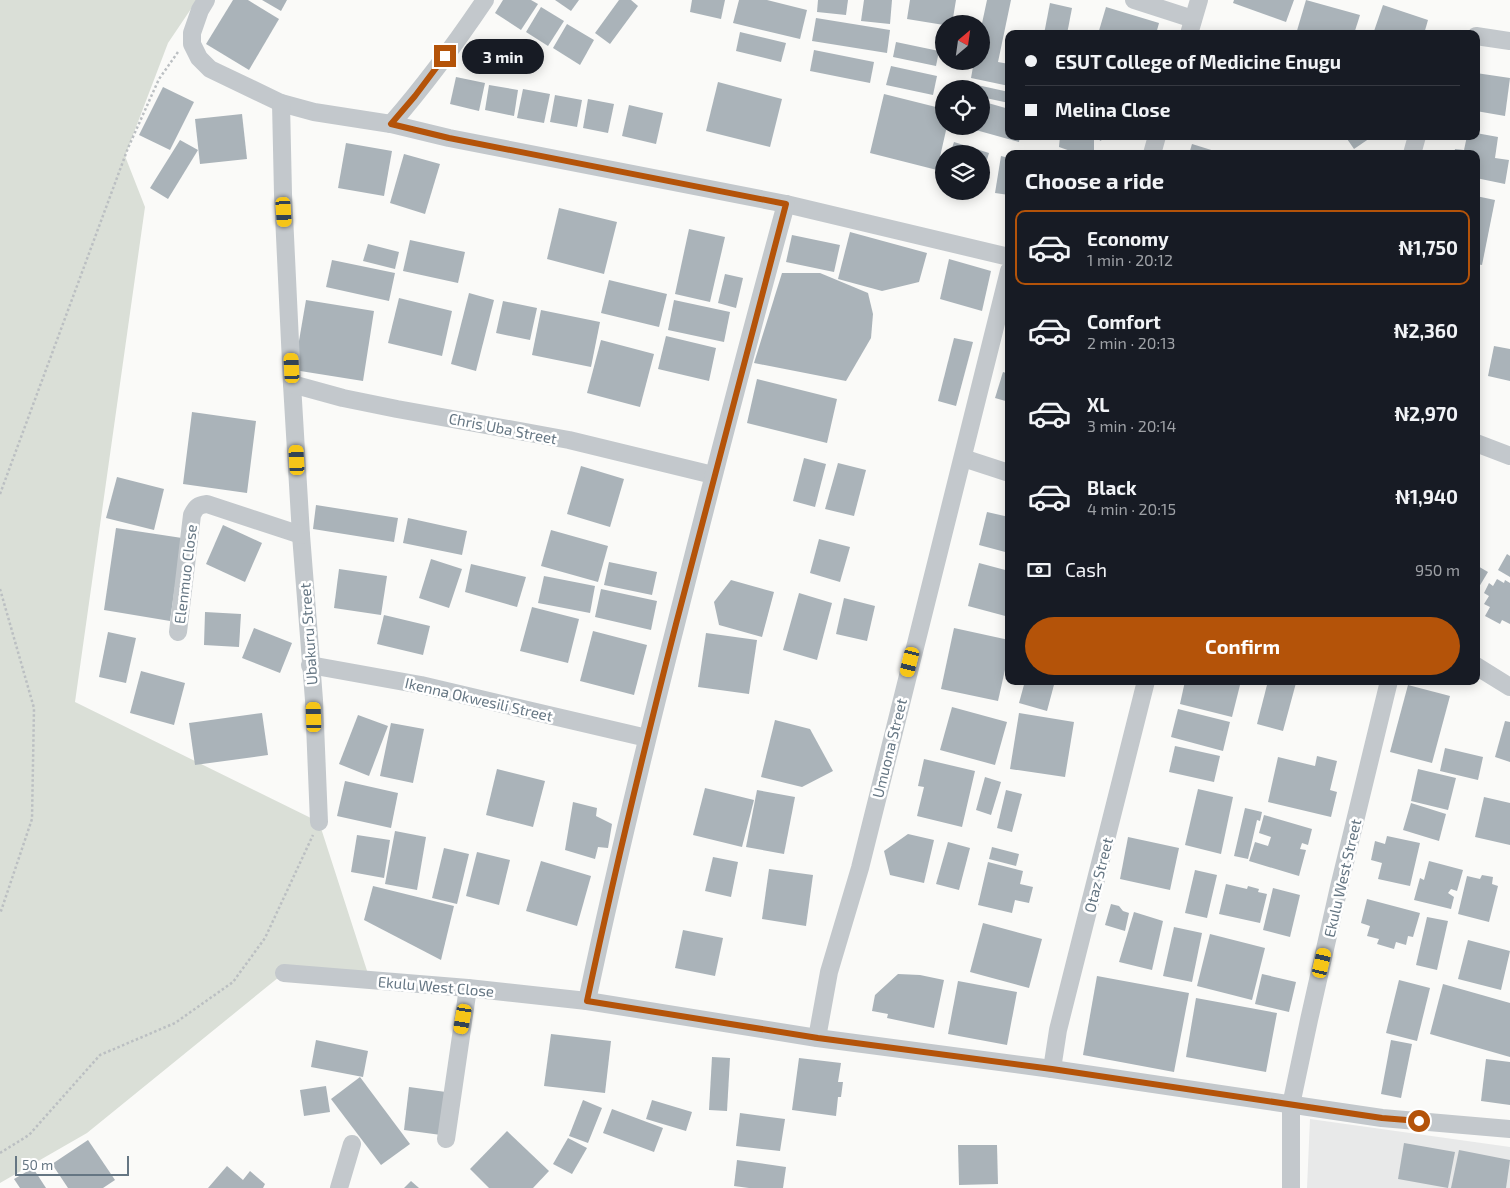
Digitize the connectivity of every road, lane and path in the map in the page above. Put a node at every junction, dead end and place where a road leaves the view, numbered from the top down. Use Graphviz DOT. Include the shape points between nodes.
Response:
graph roads {
  1 [pos="206,0"];
  2 [pos="485,0"];
  3 [pos="1134,0"];
  4 [pos="1199,0"];
  5 [pos="1191,26"];
  6 [pos="192,33"];
  7 [pos="1480,37"];
  8 [pos="1510,41"];
  9 [pos="281,103"];
  10 [pos="391,124"];
  11 [pos="786,204"];
  12 [pos="1005,256"];
  13 [pos="1005,287"];
  14 [pos="292,384"];
  15 [pos="1480,445"];
  16 [pos="1510,456"];
  17 [pos="963,458"];
  18 [pos="1005,472"];
  19 [pos="713,475"];
  20 [pos="0,494"];
  21 [pos="301,535"];
  22 [pos="0,589"];
  23 [pos="178,632"];
  24 [pos="310,664"];
  25 [pos="1480,668"];
  26 [pos="1145,685"];
  27 [pos="1388,685"];
  28 [pos="1510,687"];
  29 [pos="647,738"];
  30 [pos="319,822"];
  31 [pos="0,914"];
  32 [pos="284,973"];
  33 [pos="468,988"];
  34 [pos="587,1001"];
  35 [pos="818,1038"];
  36 [pos="1052,1069"];
  37 [pos="1291,1105"];
  38 [pos="1510,1129"];
  39 [pos="446,1139"];
  40 [pos="352,1144"];
  41 [pos="0,1153"];
  42 [pos="339,1188"];
  43 [pos="1291,1188"];
  1 -- 6 [label="street"];
  2 -- 10 [label="street"];
  3 -- 5 [label="street"];
  4 -- 5 [label="street"];
  6 -- 9 [label="street" via="192,44 210,69"];
  6 -- 20 [label="path" via="158,79 128,148"];
  7 -- 8 [label="street"];
  9 -- 10 [label="street" via="314,112"];
  9 -- 14 [label="street, Ubakuru Street" via="282,194"];
  10 -- 11 [label="street"];
  11 -- 12 [label="street"];
  11 -- 19 [label="street"];
  13 -- 17 [label="street, Umuona Street"];
  14 -- 19 [label="street, Chris Uba Street" via="397,409 569,440"];
  14 -- 21 [label="street, Ubakuru Street"];
  15 -- 16 [label="street"];
  17 -- 18 [label="street"];
  17 -- 35 [label="street, Umuona Street" via="860,868 829,972"];
  19 -- 29 [label="street"];
  21 -- 23 [label="street, Elenmuo Close" via="207,504 195,508"];
  21 -- 24 [label="street, Ubakuru Street"];
  22 -- 31 [label="path" via="34,708 32,820"];
  24 -- 29 [label="street, Ikenna Okwesili Street" via="421,685"];
  24 -- 30 [label="street, Ubakuru Street"];
  25 -- 28 [label="street"];
  26 -- 36 [label="street, Otaz Street" via="1058,1030"];
  27 -- 37 [label="street, Ekulu West Street"];
  29 -- 34 [label="street"];
  30 -- 41 [label="path" via="265,938 233,982 175,1023 100,1055 29,1135"];
  32 -- 33 [label="street, Ekulu West Close"];
  33 -- 34 [label="street, Ekulu West Close"];
  33 -- 39 [label="street"];
  34 -- 35 [label="street, Ekulu West Close"];
  35 -- 36 [label="street, Ekulu West Close"];
  36 -- 37 [label="street, Ekulu West Close"];
  37 -- 38 [label="street, Ekulu West Close" via="1382,1118"];
  37 -- 43 [label="street, Ekulu West Street"];
  40 -- 42 [label="street"];
}
